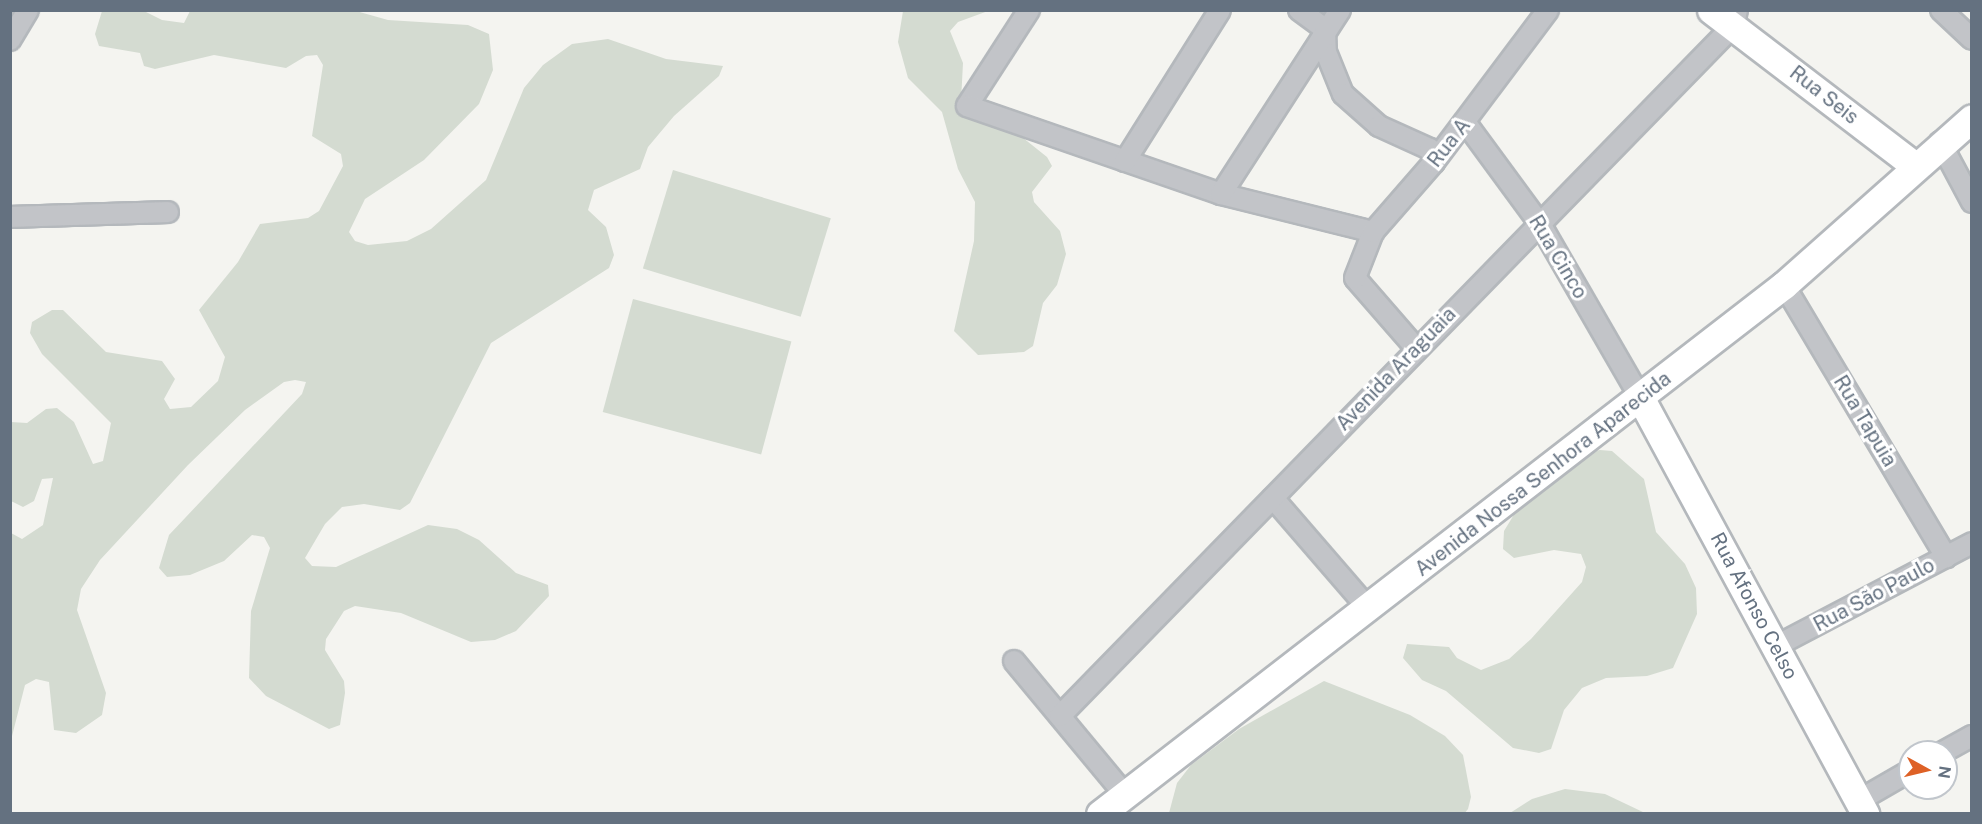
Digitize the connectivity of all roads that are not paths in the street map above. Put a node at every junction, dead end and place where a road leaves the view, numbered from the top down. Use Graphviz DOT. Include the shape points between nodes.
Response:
graph roads {
  1 [pos="28,10"];
  2 [pos="1029,10"];
  3 [pos="1220,10"];
  4 [pos="1299,10"];
  5 [pos="1340,10"];
  6 [pos="1548,10"];
  7 [pos="1711,10"];
  8 [pos="1941,10"];
  9 [pos="1736,18"];
  10 [pos="1325,29"];
  11 [pos="1971,39"];
  12 [pos="10,40"];
  13 [pos="1971,117"];
  14 [pos="1465,122"];
  15 [pos="1940,142"];
  16 [pos="1125,161"];
  17 [pos="1434,162"];
  18 [pos="1914,165"];
  19 [pos="1221,194"];
  20 [pos="1971,202"];
  21 [pos="168,212"];
  22 [pos="10,217"];
  23 [pos="1540,224"];
  24 [pos="1373,232"];
  25 [pos="1784,285"];
  26 [pos="1415,347"];
  27 [pos="1641,399"];
  28 [pos="1273,498"];
  29 [pos="1971,543"];
  30 [pos="1946,557"];
  31 [pos="1368,608"];
  32 [pos="1776,646"];
  33 [pos="1014,661"];
  34 [pos="1060,716"];
  35 [pos="1898,780"];
  36 [pos="1126,796"];
  37 [pos="1861,807"];
  38 [pos="1100,813"];
  1 -- 12 [label="street"];
  2 -- 16 [label="street" via="967,106"];
  3 -- 16 [label="street"];
  4 -- 10 [label="street"];
  5 -- 10 [label="street"];
  6 -- 14 [label="street, Rua A"];
  7 -- 9 [label="street, Rua Seis"];
  8 -- 11 [label="street"];
  9 -- 18 [label="street, Rua Seis"];
  9 -- 23 [label="street, Avenida Araguaia"];
  10 -- 17 [label="street" via="1326,52 1343,94 1379,126 1430,149"];
  10 -- 19 [label="street"];
  13 -- 15 [label="street, Avenida Nossa Senhora Aparecida"];
  14 -- 17 [label="street, Rua A"];
  14 -- 23 [label="street, Rua Cinco"];
  15 -- 18 [label="street, Avenida Nossa Senhora Aparecida"];
  15 -- 20 [label="street"];
  16 -- 19 [label="street"];
  17 -- 24 [label="street, Rua A"];
  18 -- 25 [label="street, Avenida Nossa Senhora Aparecida"];
  19 -- 24 [label="street"];
  21 -- 22 [label="street"];
  23 -- 26 [label="street, Avenida Araguaia"];
  23 -- 27 [label="street, Rua Cinco"];
  24 -- 26 [label="street, Rua A" via="1355,278"];
  25 -- 27 [label="street, Avenida Nossa Senhora Aparecida"];
  25 -- 30 [label="street, Rua Tapuia"];
  26 -- 28 [label="street, Avenida Araguaia"];
  27 -- 31 [label="street, Avenida Nossa Senhora Aparecida"];
  27 -- 32 [label="street, Rua Afonso Celso"];
  28 -- 31 [label="street"];
  28 -- 34 [label="street, Avenida Araguaia"];
  29 -- 30 [label="street, Rua São Paulo"];
  30 -- 32 [label="street, Rua São Paulo"];
  31 -- 36 [label="street, Avenida Nossa Senhora Aparecida"];
  32 -- 37 [label="street, Rua Afonso Celso"];
  33 -- 34 [label="street"];
  34 -- 36 [label="street"];
  35 -- 37 [label="street"];
  36 -- 38 [label="street, Avenida Nossa Senhora Aparecida"];
}
